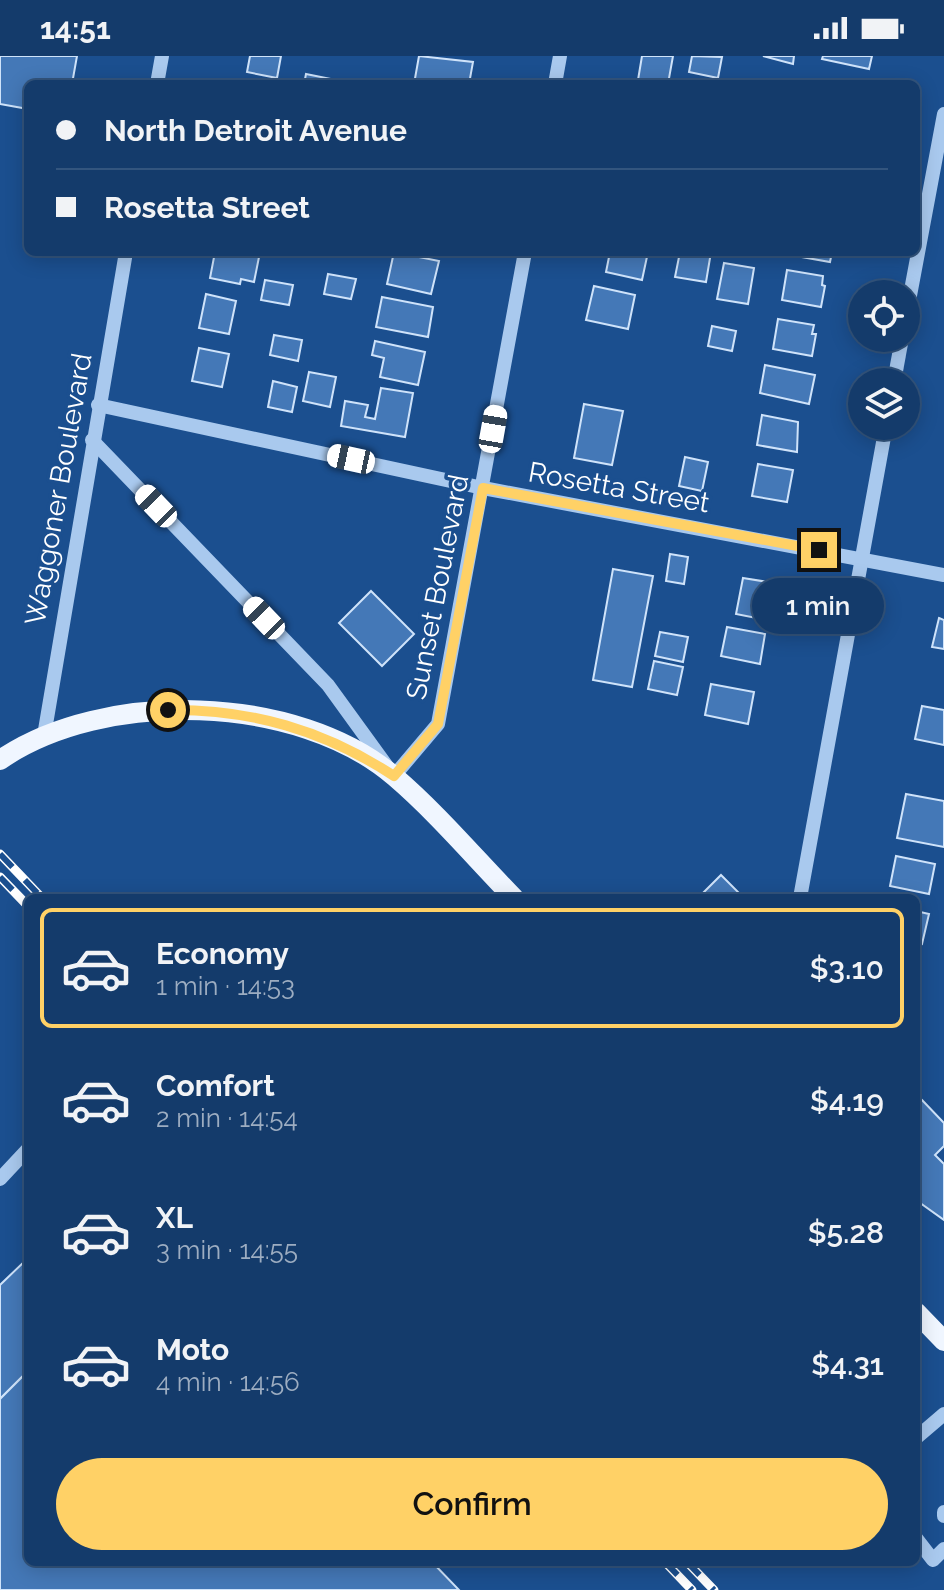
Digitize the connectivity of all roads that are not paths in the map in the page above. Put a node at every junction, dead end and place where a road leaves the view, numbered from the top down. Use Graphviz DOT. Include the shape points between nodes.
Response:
graph roads {
  1 [pos="162,56"];
  2 [pos="560,56"];
  3 [pos="158,80"];
  4 [pos="556,80"];
  5 [pos="944,114"];
  6 [pos="920,242"];
  7 [pos="125,256"];
  8 [pos="524,256"];
  9 [pos="917,256"];
  10 [pos="913,280"];
  11 [pos="98,405"];
  12 [pos="92,440"];
  13 [pos="883,440"];
  14 [pos="483,488"];
  15 [pos="861,558"];
  16 [pos="944,575"];
  17 [pos="44,736"];
  18 [pos="0,760"];
  19 [pos="394,776"];
  20 [pos="510,894"];
  21 [pos="801,894"];
  22 [pos="24,1153"];
  23 [pos="0,1179"];
  24 [pos="920,1316"];
  25 [pos="944,1341"];
  26 [pos="944,1414"];
  27 [pos="920,1435"];
  28 [pos="920,1543"];
  29 [pos="944,1549"];
  1 -- 3 [label="street"];
  2 -- 4 [label="street"];
  5 -- 6 [label="street"];
  7 -- 11 [label="street, Waggoner Boulevard"];
  8 -- 14 [label="street, Sunset Boulevard"];
  9 -- 10 [label="street"];
  11 -- 12 [label="street, Waggoner Boulevard"];
  11 -- 14 [label="street, Rosetta Street"];
  12 -- 17 [label="street, Waggoner Boulevard"];
  12 -- 19 [label="street" via="328,685"];
  13 -- 15 [label="street"];
  14 -- 15 [label="street, Rosetta Street"];
  14 -- 19 [label="street, Sunset Boulevard" via="438,724"];
  15 -- 16 [label="street, Rosetta Street"];
  15 -- 21 [label="street"];
  17 -- 18 [label="main road"];
  17 -- 19 [label="main road" via="145,711 213,710 267,718 316,734 358,752"];
  19 -- 20 [label="main road"];
  22 -- 23 [label="street"];
  24 -- 25 [label="main road"];
  26 -- 27 [label="street"];
  28 -- 29 [label="street" via="933,1560"];
}
